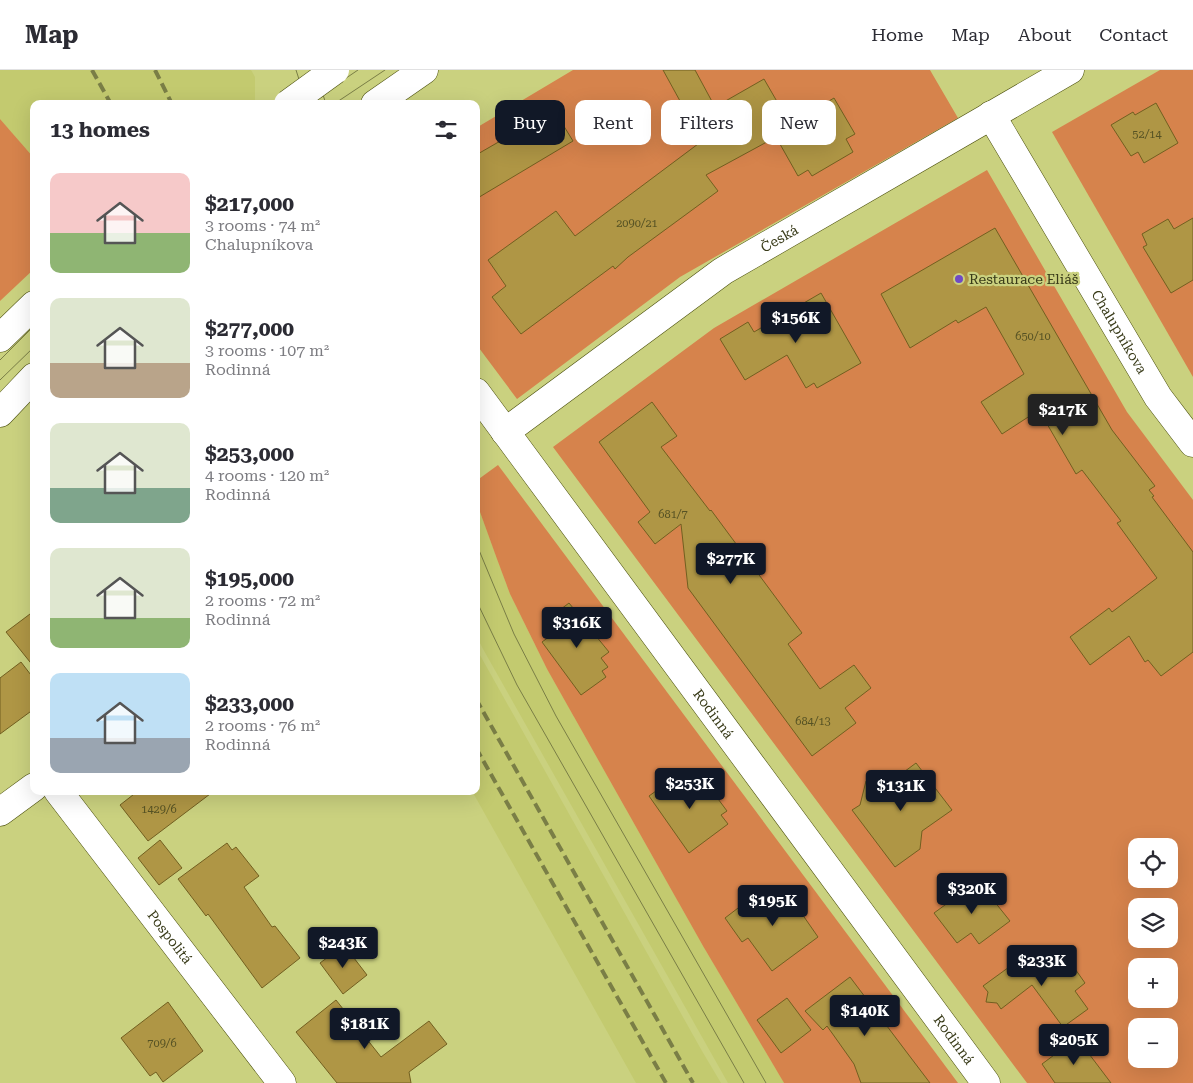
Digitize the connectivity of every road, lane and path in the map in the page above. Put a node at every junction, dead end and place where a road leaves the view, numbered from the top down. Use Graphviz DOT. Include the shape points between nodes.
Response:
graph roads {
  1 [pos="335,70"];
  2 [pos="424,70"];
  3 [pos="1070,70"];
  4 [pos="294,100"];
  5 [pos="381,100"];
  6 [pos="991,115"];
  7 [pos="30,309"];
  8 [pos="0,338"];
  9 [pos="30,381"];
  10 [pos="480,398"];
  11 [pos="0,413"];
  12 [pos="505,432"];
  13 [pos="1193,443"];
  14 [pos="30,790"];
  15 [pos="61,795"];
  16 [pos="0,812"];
  17 [pos="282,1083"];
  18 [pos="986,1083"];
  1 -- 4 [label="street, bridge"];
  2 -- 5 [label="street"];
  3 -- 6 [label="street, Česká"];
  6 -- 12 [label="street, Česká" via="723,271"];
  6 -- 13 [label="street, Chalupníkova" via="1158,397"];
  7 -- 8 [label="street"];
  9 -- 11 [label="street"];
  10 -- 12 [label="street, Rodinná"];
  12 -- 18 [label="street, Rodinná"];
  14 -- 16 [label="street"];
  15 -- 17 [label="street, Pospolitá"];
}
